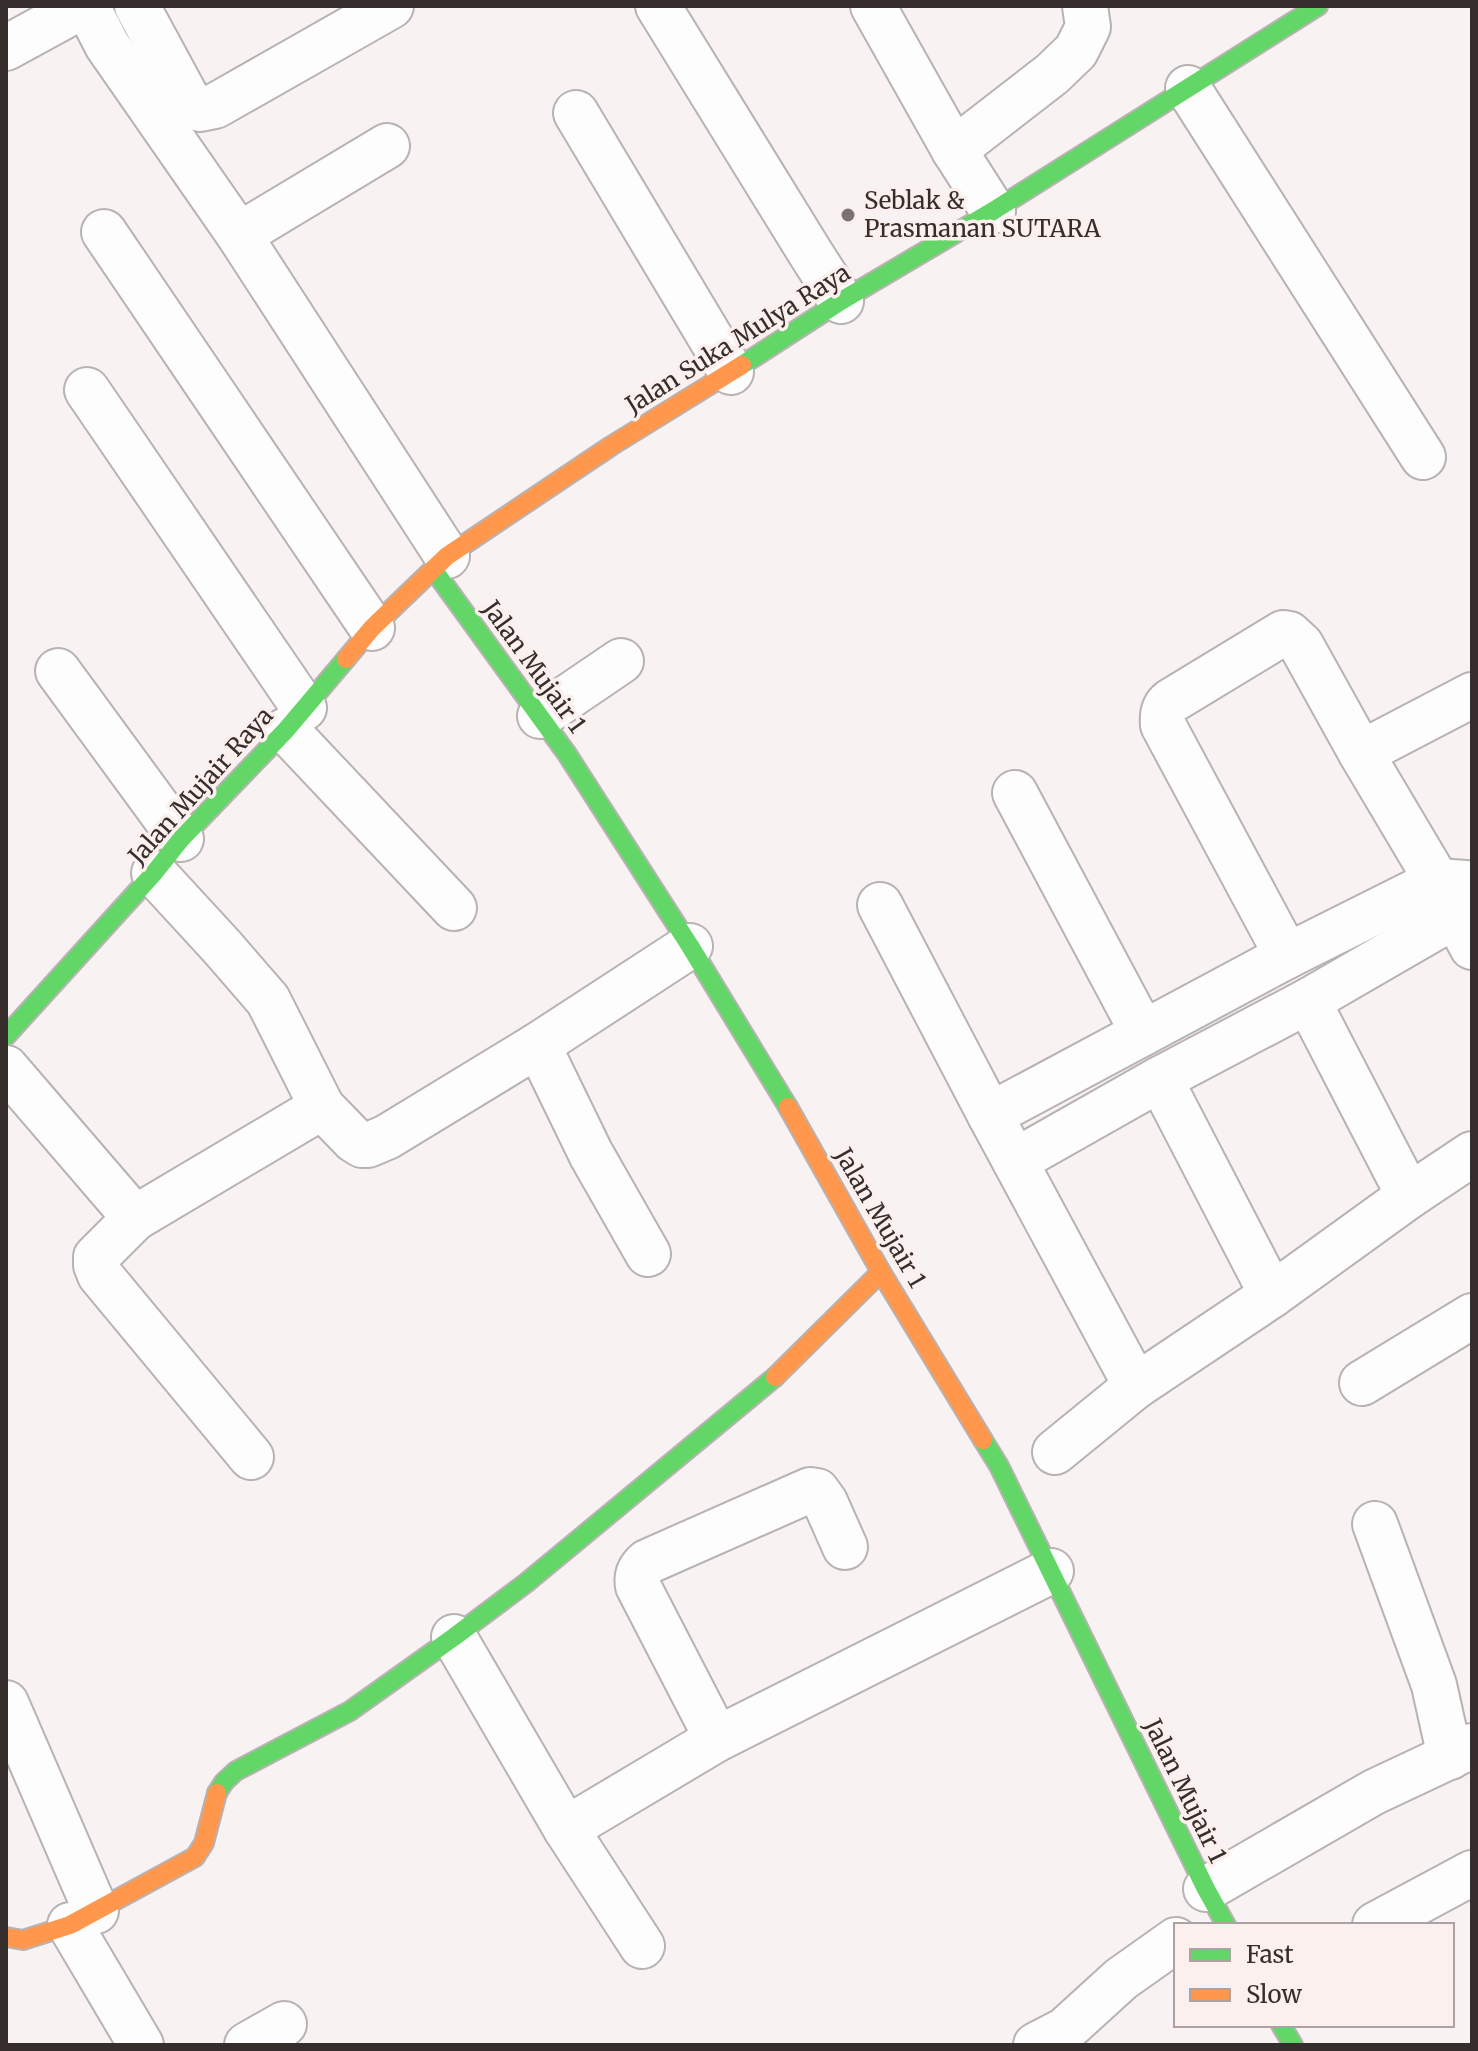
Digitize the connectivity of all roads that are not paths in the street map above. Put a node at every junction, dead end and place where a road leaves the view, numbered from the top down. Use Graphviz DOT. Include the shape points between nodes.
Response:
graph roads {
  1 [pos="85,6"];
  2 [pos="137,6"];
  3 [pos="391,6"];
  4 [pos="658,6"];
  5 [pos="873,6"];
  6 [pos="1085,6"];
  7 [pos="1318,6"];
  8 [pos="6,48"];
  9 [pos="1188,88"];
  10 [pos="576,113"];
  11 [pos="387,146"];
  12 [pos="954,150"];
  13 [pos="993,211"];
  14 [pos="104,232"];
  15 [pos="239,235"];
  16 [pos="841,301"];
  17 [pos="731,372"];
  18 [pos="87,390"];
  19 [pos="1423,457"];
  20 [pos="440,562"];
  21 [pos="372,628"];
  22 [pos="621,661"];
  23 [pos="58,671"];
  24 [pos="1472,695"];
  25 [pos="540,716"];
  26 [pos="295,719"];
  27 [pos="1361,753"];
  28 [pos="1015,793"];
  29 [pos="181,839"];
  30 [pos="154,873"];
  31 [pos="1462,903"];
  32 [pos="880,905"];
  33 [pos="454,908"];
  34 [pos="690,946"];
  35 [pos="1287,956"];
  36 [pos="1308,1001"];
  37 [pos="1143,1033"];
  38 [pos="6,1036"];
  39 [pos="538,1045"];
  40 [pos="6,1068"];
  41 [pos="1160,1079"];
  42 [pos="322,1107"];
  43 [pos="990,1115"];
  44 [pos="1472,1154"];
  45 [pos="1015,1161"];
  46 [pos="1409,1196"];
  47 [pos="135,1218"];
  48 [pos="648,1254"];
  49 [pos="881,1272"];
  50 [pos="1272,1295"];
  51 [pos="1472,1316"];
  52 [pos="1362,1383"];
  53 [pos="1136,1386"];
  54 [pos="1055,1452"];
  55 [pos="251,1457"];
  56 [pos="1375,1524"];
  57 [pos="845,1547"];
  58 [pos="1051,1571"];
  59 [pos="454,1637"];
  60 [pos="6,1703"];
  61 [pos="717,1739"];
  62 [pos="1461,1751"];
  63 [pos="566,1829"];
  64 [pos="1472,1873"];
  65 [pos="1212,1912"];
  66 [pos="83,1918"];
  67 [pos="1379,1923"];
  68 [pos="6,1937"];
  69 [pos="1174,1941"];
  70 [pos="642,1946"];
  71 [pos="284,2024"];
  72 [pos="1282,2027"];
  73 [pos="141,2045"];
  74 [pos="247,2045"];
  75 [pos="1036,2045"];
  76 [pos="1293,2045"];
  1 -- 8 [label="street"];
  1 -- 15 [label="street"];
  2 -- 3 [label="street" via="189,102 200,109 215,106"];
  4 -- 16 [label="street"];
  5 -- 12 [label="street"];
  6 -- 12 [label="street" via="1088,27 1076,51"];
  7 -- 9 [label="street, Jalan Suka Mulya Raya"];
  9 -- 13 [label="street, Jalan Suka Mulya Raya"];
  9 -- 19 [label="street"];
  10 -- 17 [label="street"];
  11 -- 15 [label="street"];
  12 -- 13 [label="street"];
  13 -- 16 [label="street, Jalan Suka Mulya Raya"];
  14 -- 21 [label="street"];
  15 -- 20 [label="street"];
  16 -- 17 [label="street, Jalan Suka Mulya Raya"];
  17 -- 20 [label="street, Jalan Suka Mulya Raya"];
  18 -- 26 [label="street"];
  20 -- 21 [label="street, Jalan Mujair Raya"];
  20 -- 25 [label="street, Jalan Mujair 1"];
  21 -- 26 [label="street, Jalan Mujair Raya"];
  22 -- 25 [label="street"];
  23 -- 29 [label="street"];
  24 -- 27 [label="street"];
  25 -- 34 [label="street, Jalan Mujair 1"];
  26 -- 29 [label="street, Jalan Mujair Raya"];
  26 -- 33 [label="street"];
  27 -- 31 [label="street"];
  27 -- 35 [label="street" via="1301,645 1289,634 1278,634 1164,709 1163,725"];
  28 -- 37 [label="street"];
  29 -- 30 [label="street, Jalan Mujair Raya"];
  30 -- 38 [label="street, Jalan Mujair Raya"];
  30 -- 42 [label="street" via="268,1000"];
  31 -- 35 [label="street"];
  31 -- 36 [label="street"];
  32 -- 43 [label="street"];
  34 -- 39 [label="street"];
  34 -- 49 [label="street, Jalan Mujair 1"];
  35 -- 37 [label="street"];
  36 -- 41 [label="street"];
  36 -- 46 [label="street"];
  37 -- 43 [label="street"];
  39 -- 42 [label="street" via="368,1145 354,1140"];
  39 -- 48 [label="street"];
  40 -- 47 [label="street"];
  41 -- 45 [label="street"];
  41 -- 50 [label="street"];
  42 -- 47 [label="street"];
  43 -- 45 [label="street"];
  44 -- 46 [label="street"];
  45 -- 53 [label="street"];
  46 -- 50 [label="street"];
  47 -- 55 [label="street" via="96,1257 100,1275"];
  49 -- 58 [label="street, Jalan Mujair 1" via="999,1466"];
  49 -- 59 [label="street" via="765,1387"];
  50 -- 53 [label="street"];
  51 -- 52 [label="street"];
  53 -- 54 [label="street"];
  56 -- 62 [label="street"];
  57 -- 61 [label="street" via="825,1502 810,1490 641,1567 638,1586"];
  58 -- 61 [label="street"];
  58 -- 65 [label="street, Jalan Mujair 1"];
  59 -- 63 [label="street"];
  59 -- 66 [label="street" via="350,1711 225,1779 216,1792 203,1850"];
  60 -- 66 [label="street"];
  61 -- 63 [label="street"];
  62 -- 65 [label="street" via="1374,1792"];
  63 -- 70 [label="street"];
  64 -- 67 [label="street"];
  66 -- 68 [label="street" via="23,1940"];
  66 -- 73 [label="street"];
  69 -- 75 [label="street" via="1121,1979 1065,2030"];
  71 -- 74 [label="street"];
  72 -- 76 [label="street"];
}
